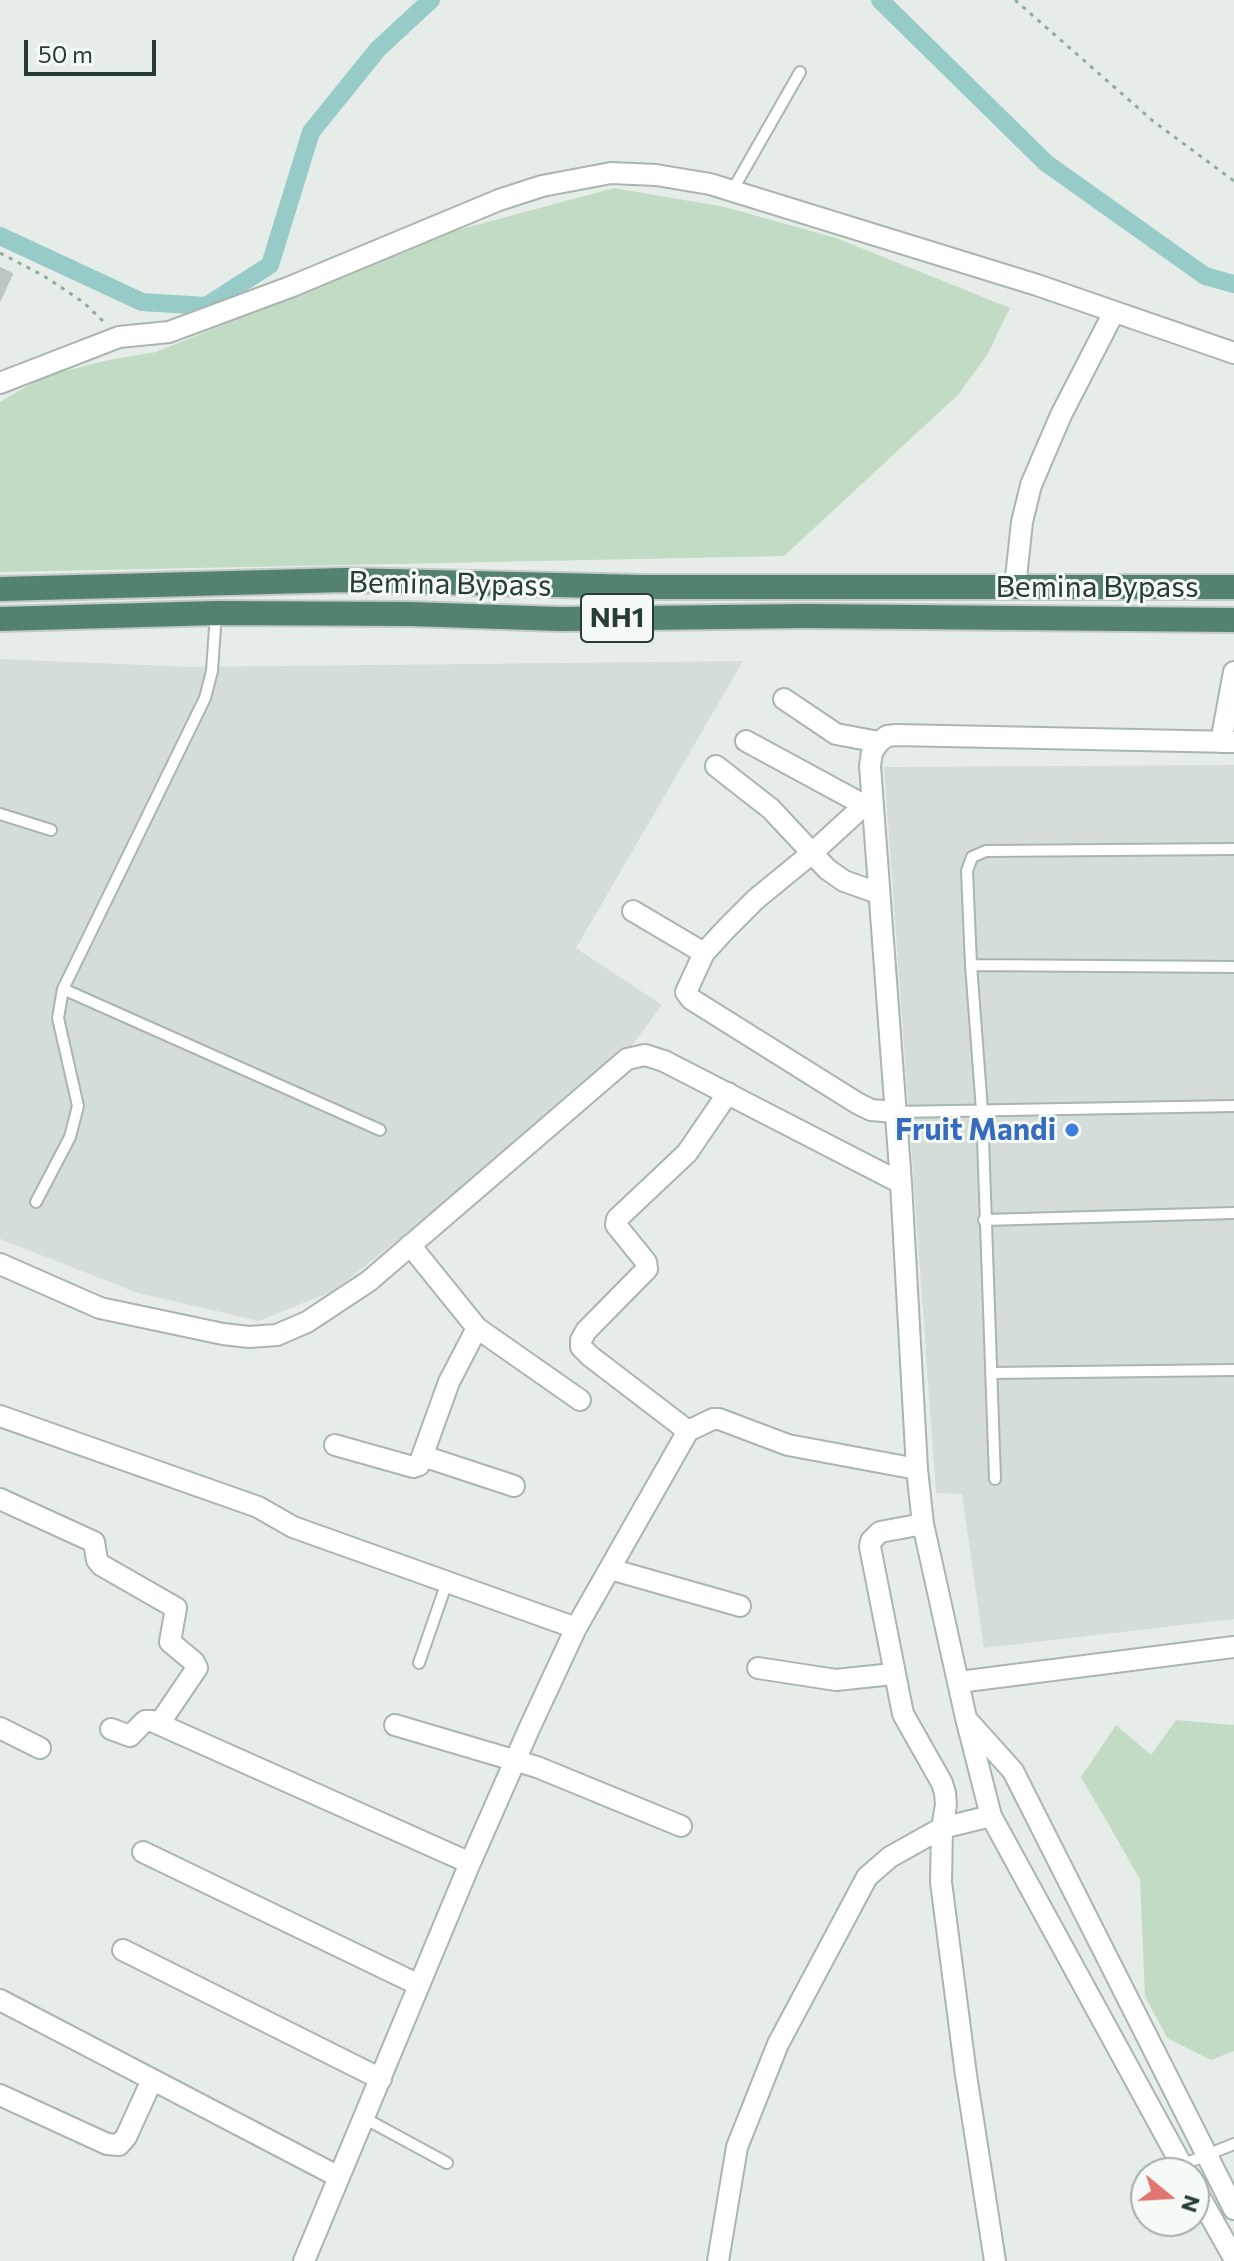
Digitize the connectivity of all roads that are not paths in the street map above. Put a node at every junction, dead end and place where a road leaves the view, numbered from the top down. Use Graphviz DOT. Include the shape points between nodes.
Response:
graph roads {
  1 [pos="800,72"];
  2 [pos="732,191"];
  3 [pos="1114,312"];
  4 [pos="1234,353"];
  5 [pos="0,383"];
  6 [pos="1015,587"];
  7 [pos="1234,587"];
  8 [pos="0,589"];
  9 [pos="216,613"];
  10 [pos="0,619"];
  11 [pos="1234,620"];
  12 [pos="1234,672"];
  13 [pos="784,699"];
  14 [pos="746,741"];
  15 [pos="879,742"];
  16 [pos="1228,742"];
  17 [pos="716,766"];
  18 [pos="868,802"];
  19 [pos="0,814"];
  20 [pos="51,830"];
  21 [pos="1234,849"];
  22 [pos="811,854"];
  23 [pos="878,893"];
  24 [pos="633,911"];
  25 [pos="704,953"];
  26 [pos="971,965"];
  27 [pos="1234,967"];
  28 [pos="63,989"];
  29 [pos="728,1093"];
  30 [pos="1234,1106"];
  31 [pos="982,1110"];
  32 [pos="895,1112"];
  33 [pos="380,1130"];
  34 [pos="901,1183"];
  35 [pos="36,1202"];
  36 [pos="1234,1213"];
  37 [pos="984,1220"];
  38 [pos="410,1245"];
  39 [pos="0,1264"];
  40 [pos="477,1328"];
  41 [pos="1234,1370"];
  42 [pos="991,1373"];
  43 [pos="580,1400"];
  44 [pos="0,1416"];
  45 [pos="688,1431"];
  46 [pos="335,1445"];
  47 [pos="423,1456"];
  48 [pos="917,1469"];
  49 [pos="995,1479"];
  50 [pos="514,1486"];
  51 [pos="0,1499"];
  52 [pos="923,1524"];
  53 [pos="610,1569"];
  54 [pos="447,1582"];
  55 [pos="740,1606"];
  56 [pos="576,1628"];
  57 [pos="1234,1647"];
  58 [pos="419,1663"];
  59 [pos="758,1668"];
  60 [pos="893,1674"];
  61 [pos="959,1682"];
  62 [pos="966,1718"];
  63 [pos="159,1724"];
  64 [pos="395,1725"];
  65 [pos="0,1728"];
  66 [pos="111,1729"];
  67 [pos="40,1748"];
  68 [pos="516,1761"];
  69 [pos="991,1816"];
  70 [pos="681,1826"];
  71 [pos="942,1828"];
  72 [pos="143,1852"];
  73 [pos="470,1863"];
  74 [pos="123,1950"];
  75 [pos="419,1985"];
  76 [pos="0,2000"];
  77 [pos="381,2079"];
  78 [pos="152,2080"];
  79 [pos="0,2095"];
  80 [pos="364,2118"];
  81 [pos="1234,2144"];
  82 [pos="1206,2153"];
  83 [pos="1177,2157"];
  84 [pos="1200,2157"];
  85 [pos="447,2163"];
  86 [pos="339,2177"];
  87 [pos="1229,2188"];
  88 [pos="1234,2209"];
  89 [pos="1210,2215"];
  90 [pos="1234,2258"];
  91 [pos="304,2261"];
  92 [pos="718,2261"];
  93 [pos="995,2261"];
  1 -- 2 [label="lane"];
  2 -- 3 [label="street"];
  2 -- 5 [label="street" via="656,175 611,173 542,186 169,332 119,337"];
  3 -- 4 [label="street"];
  3 -- 6 [label="street" via="1031,485"];
  6 -- 7 [label="highway, Bemina Bypass / NH1"];
  6 -- 8 [label="highway, Bemina Bypass / NH1" via="345,580"];
  9 -- 10 [label="highway, Bemina Bypass / NH1"];
  9 -- 11 [label="highway, Bemina Bypass / NH1"];
  9 -- 28 [label="lane" via="205,698"];
  12 -- 16 [label="street"];
  13 -- 15 [label="street" via="836,734"];
  14 -- 18 [label="street"];
  15 -- 16 [label="street" via="896,735"];
  15 -- 18 [label="street" via="872,752"];
  17 -- 22 [label="street" via="771,809"];
  18 -- 22 [label="street"];
  18 -- 23 [label="street"];
  19 -- 20 [label="lane"];
  21 -- 26 [label="lane" via="986,851 972,857 967,871"];
  22 -- 23 [label="street" via="844,881"];
  22 -- 25 [label="street" via="756,899"];
  23 -- 32 [label="street"];
  24 -- 25 [label="street"];
  25 -- 32 [label="street" via="688,983 691,999 857,1103"];
  26 -- 27 [label="lane"];
  26 -- 31 [label="lane"];
  28 -- 33 [label="lane"];
  28 -- 35 [label="lane" via="58,1018 78,1106 70,1137"];
  29 -- 34 [label="street"];
  29 -- 38 [label="street" via="664,1061 645,1055 627,1059"];
  29 -- 45 [label="street" via="687,1153 617,1219 647,1269 581,1340 590,1356"];
  30 -- 31 [label="lane"];
  31 -- 32 [label="lane"];
  31 -- 37 [label="lane"];
  32 -- 34 [label="street"];
  34 -- 48 [label="street"];
  36 -- 37 [label="lane"];
  37 -- 42 [label="lane"];
  38 -- 39 [label="street" via="369,1281 307,1322 277,1335 249,1337 100,1308"];
  38 -- 40 [label="street"];
  40 -- 43 [label="street"];
  40 -- 47 [label="street" via="449,1382"];
  41 -- 42 [label="lane"];
  42 -- 49 [label="lane"];
  44 -- 54 [label="street" via="258,1507 293,1527"];
  45 -- 48 [label="street" via="719,1419 788,1445"];
  45 -- 53 [label="street"];
  46 -- 47 [label="street" via="413,1467"];
  47 -- 50 [label="street"];
  48 -- 52 [label="street"];
  51 -- 63 [label="street" via="94,1542 98,1562 176,1608 170,1642 197,1668"];
  52 -- 60 [label="street" via="880,1532 871,1541"];
  52 -- 61 [label="street"];
  53 -- 55 [label="street"];
  53 -- 56 [label="street"];
  54 -- 56 [label="street"];
  54 -- 58 [label="lane"];
  56 -- 68 [label="street"];
  57 -- 61 [label="street"];
  59 -- 60 [label="street" via="836,1680"];
  60 -- 71 [label="street" via="908,1726 942,1783"];
  61 -- 62 [label="street"];
  62 -- 69 [label="street"];
  62 -- 82 [label="street" via="1013,1771"];
  63 -- 66 [label="street" via="147,1720 130,1736"];
  63 -- 73 [label="street"];
  64 -- 68 [label="street"];
  65 -- 67 [label="street"];
  68 -- 70 [label="street"];
  68 -- 73 [label="street"];
  69 -- 71 [label="street"];
  69 -- 83 [label="street"];
  71 -- 92 [label="street" via="890,1857 867,1877 778,2044 737,2147"];
  71 -- 93 [label="street" via="941,1882"];
  72 -- 75 [label="street"];
  73 -- 75 [label="street"];
  74 -- 77 [label="street"];
  75 -- 77 [label="street"];
  76 -- 78 [label="street"];
  77 -- 80 [label="street"];
  78 -- 79 [label="street" via="119,2145"];
  78 -- 86 [label="street"];
  80 -- 85 [label="lane"];
  80 -- 86 [label="street"];
  81 -- 82 [label="lane"];
  82 -- 84 [label="lane"];
  82 -- 87 [label="street"];
  86 -- 91 [label="street"];
  87 -- 88 [label="street"];
  89 -- 90 [label="street"];
}
